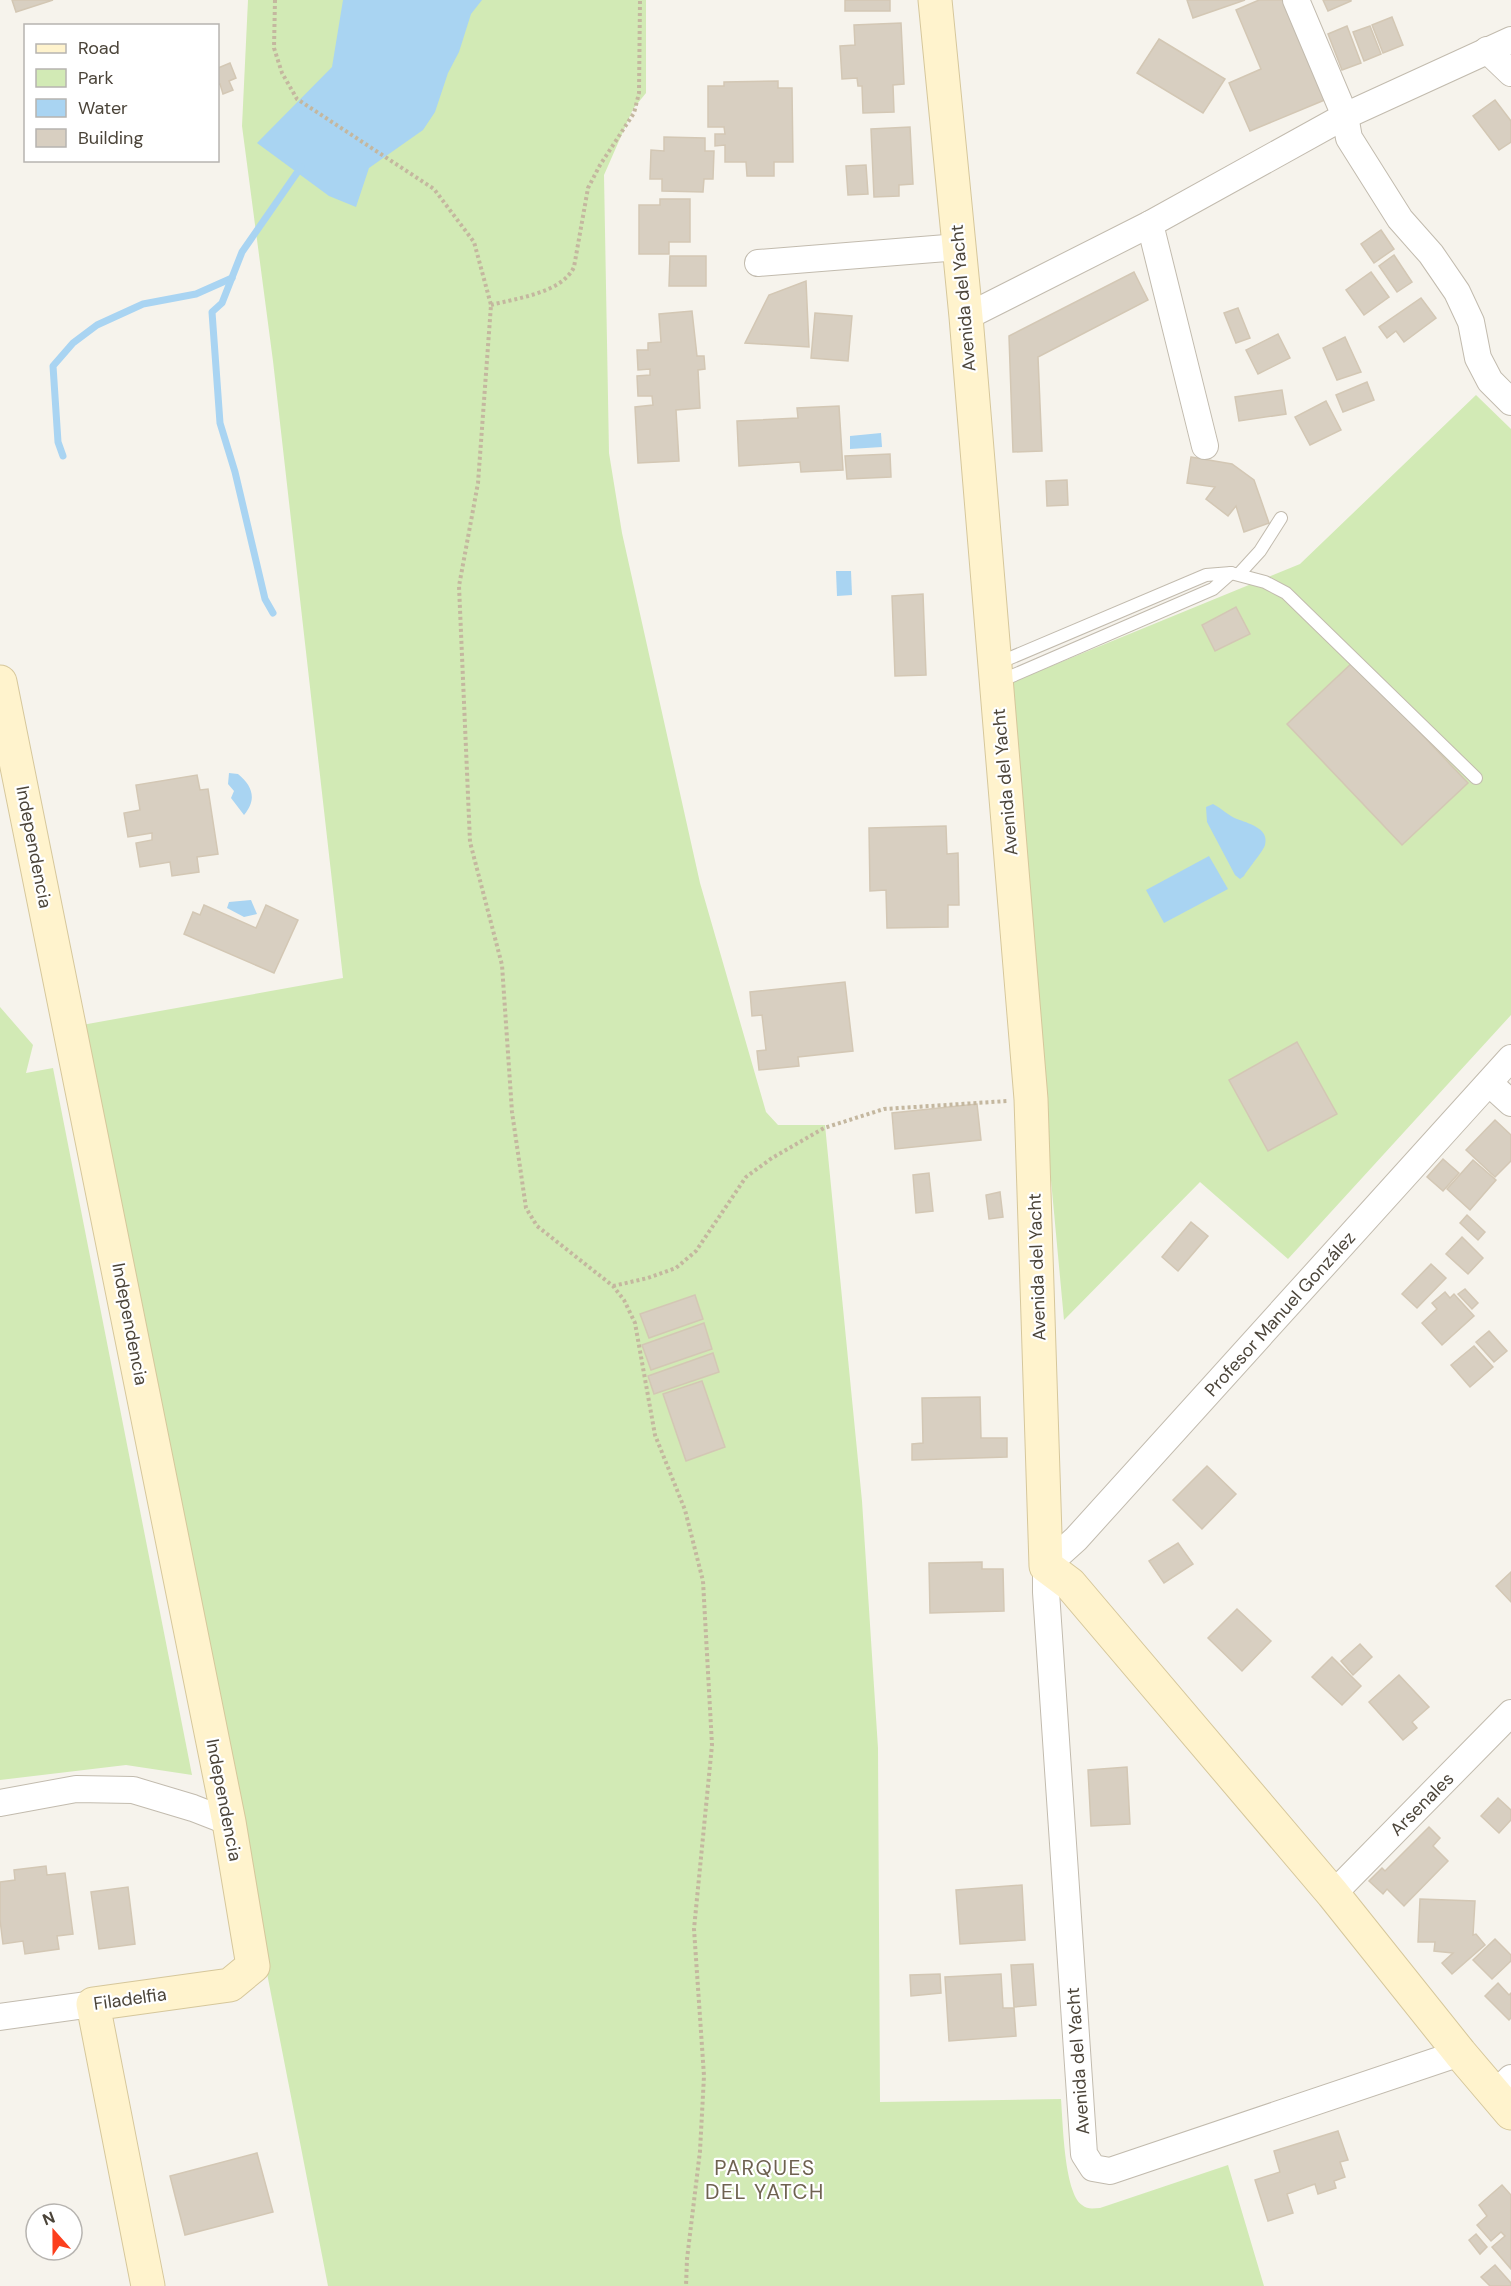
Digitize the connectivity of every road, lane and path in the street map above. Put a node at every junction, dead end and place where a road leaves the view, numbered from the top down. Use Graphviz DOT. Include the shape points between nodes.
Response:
graph roads {
  1 [pos="275,0"];
  2 [pos="640,0"];
  3 [pos="935,0"];
  4 [pos="1296,0"];
  5 [pos="1511,40"];
  6 [pos="1487,50"];
  7 [pos="1511,73"];
  8 [pos="1345,116"];
  9 [pos="1150,224"];
  10 [pos="959,247"];
  11 [pos="758,263"];
  12 [pos="491,305"];
  13 [pos="966,317"];
  14 [pos="1511,402"];
  15 [pos="1205,446"];
  16 [pos="1281,518"];
  17 [pos="1235,573"];
  18 [pos="1128,608"];
  19 [pos="1133,623"];
  20 [pos="996,674"];
  21 [pos="0,682"];
  22 [pos="1476,778"];
  23 [pos="1511,1058"];
  24 [pos="1489,1083"];
  25 [pos="1031,1099"];
  26 [pos="1511,1103"];
  27 [pos="614,1286"];
  28 [pos="1046,1566"];
  29 [pos="1511,1713"];
  30 [pos="0,1803"];
  31 [pos="229,1822"];
  32 [pos="1333,1894"];
  33 [pos="253,1966"];
  34 [pos="93,2004"];
  35 [pos="0,2017"];
  36 [pos="1460,2054"];
  37 [pos="1506,2095"];
  38 [pos="148,2286"];
  39 [pos="686,2286"];
  1 -- 12 [label="path" via="274,48 297,99 434,189 474,242"];
  2 -- 12 [label="path" via="639,93 634,113 588,188 574,267 558,286"];
  3 -- 10 [label="street, Avenida del Yacht"];
  4 -- 8 [label="street"];
  5 -- 6 [label="street"];
  6 -- 7 [label="street"];
  6 -- 8 [label="street"];
  8 -- 9 [label="street"];
  8 -- 14 [label="street" via="1349,138 1400,219 1457,292 1471,322 1478,358 1490,381"];
  9 -- 13 [label="street"];
  9 -- 15 [label="street"];
  10 -- 11 [label="street"];
  10 -- 13 [label="street, Avenida del Yacht"];
  12 -- 27 [label="path" via="478,483 459,586 470,842 502,965 512,1112 526,1208 537,1226"];
  13 -- 20 [label="street, Avenida del Yacht"];
  16 -- 17 [label="lane" via="1260,551"];
  17 -- 18 [label="lane" via="1206,575"];
  17 -- 19 [label="lane" via="1213,589"];
  17 -- 22 [label="lane" via="1286,593"];
  18 -- 19 [label="lane"];
  18 -- 20 [label="lane"];
  19 -- 20 [label="lane"];
  20 -- 25 [label="street, Avenida del Yacht"];
  21 -- 31 [label="street, Independencia"];
  23 -- 24 [label="street, Profesor Manuel González"];
  24 -- 26 [label="street"];
  24 -- 28 [label="street, Profesor Manuel González" via="1077,1539"];
  25 -- 27 [label="path" via="884,1109 824,1128 746,1177 696,1251 676,1268"];
  25 -- 28 [label="street, Avenida del Yacht"];
  27 -- 39 [label="path" via="635,1323 655,1435 685,1510 703,1581 712,1745 694,1929 704,2076"];
  28 -- 32 [label="street" via="1070,1584"];
  28 -- 36 [label="street, Avenida del Yacht" via="1084,2154 1093,2168 1110,2171"];
  29 -- 32 [label="street, Arsenales"];
  30 -- 31 [label="street" via="76,1789 133,1790"];
  31 -- 33 [label="street, Independencia"];
  32 -- 36 [label="street"];
  33 -- 34 [label="street, Filadelfia" via="230,1985"];
  34 -- 35 [label="street, Filadelfia"];
  34 -- 38 [label="street"];
  36 -- 37 [label="street"];
}
